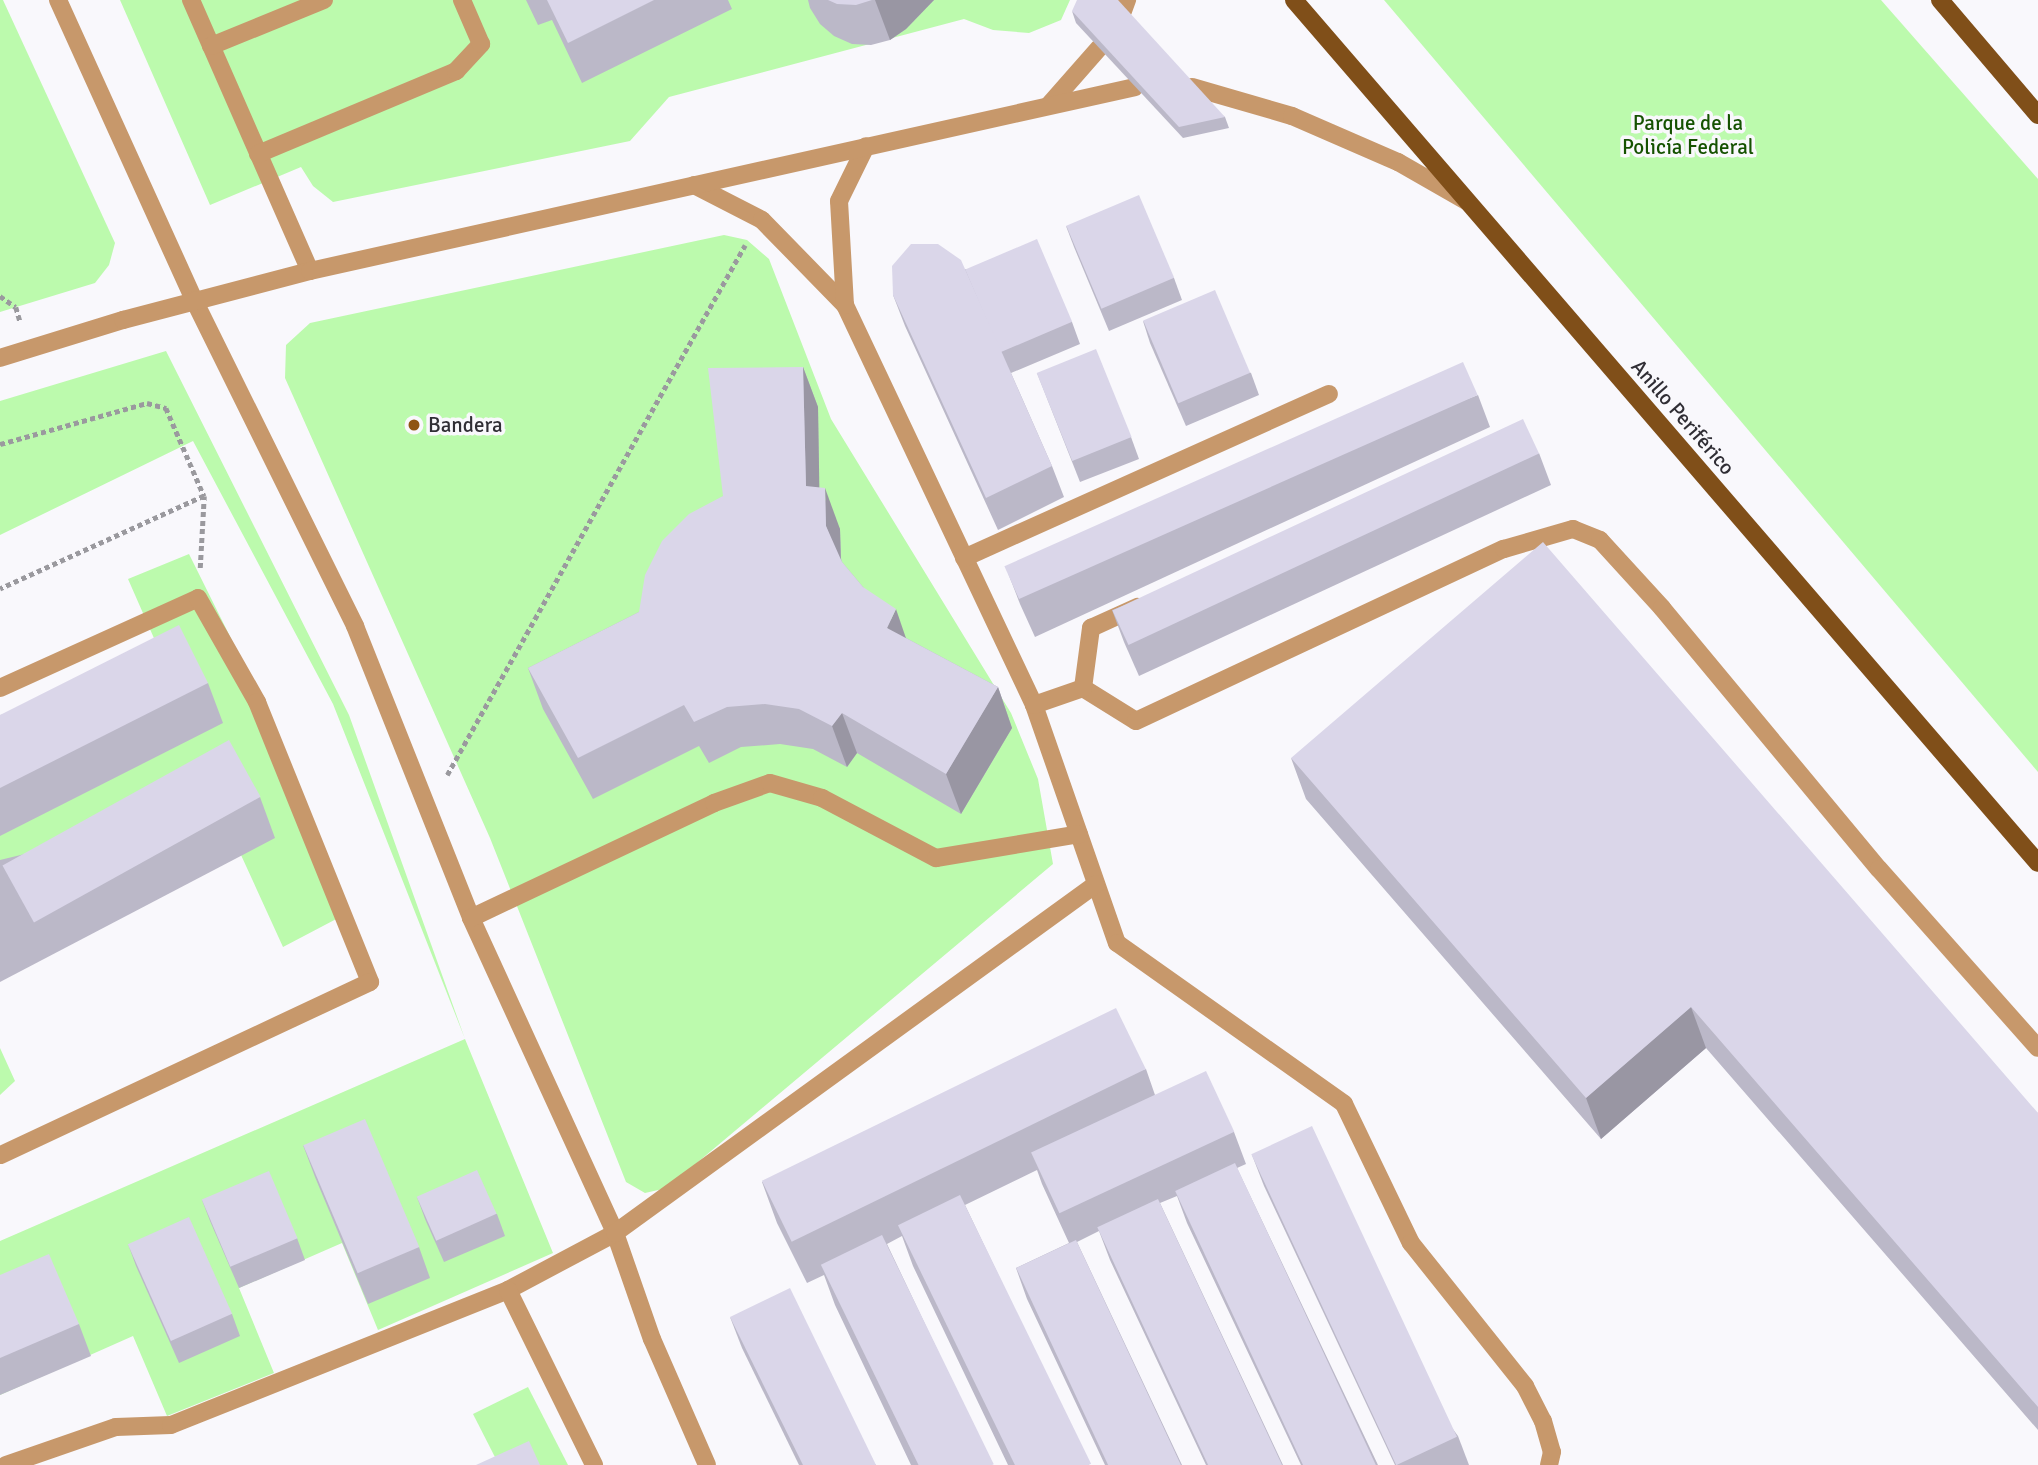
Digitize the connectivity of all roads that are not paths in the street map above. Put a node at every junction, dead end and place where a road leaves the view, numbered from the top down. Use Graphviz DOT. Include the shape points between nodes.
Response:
graph roads {
  1 [pos="58,0"];
  2 [pos="191,0"];
  3 [pos="462,0"];
  4 [pos="1294,0"];
  5 [pos="1940,0"];
  6 [pos="316,2"];
  7 [pos="212,46"];
  8 [pos="1100,48"];
  9 [pos="1135,87"];
  10 [pos="1192,87"];
  11 [pos="1049,104"];
  12 [pos="2038,115"];
  13 [pos="866,146"];
  14 [pos="258,155"];
  15 [pos="694,185"];
  16 [pos="1469,202"];
  17 [pos="310,271"];
  18 [pos="194,300"];
  19 [pos="845,304"];
  20 [pos="0,358"];
  21 [pos="1329,394"];
  22 [pos="964,558"];
  23 [pos="1153,599"];
  24 [pos="0,688"];
  25 [pos="1083,688"];
  26 [pos="1034,705"];
  27 [pos="1079,834"];
  28 [pos="2038,863"];
  29 [pos="1096,884"];
  30 [pos="471,918"];
  31 [pos="2038,1048"];
  32 [pos="0,1155"];
  33 [pos="615,1233"];
  34 [pos="508,1290"];
  35 [pos="6,1465"];
  36 [pos="594,1465"];
  37 [pos="707,1465"];
  38 [pos="1549,1465"];
  1 -- 18 [label="lane"];
  2 -- 7 [label="lane"];
  3 -- 14 [label="lane" via="481,44 456,71"];
  4 -- 16 [label="main road, Anillo Periférico"];
  5 -- 12 [label="main road"];
  6 -- 7 [label="lane"];
  7 -- 14 [label="lane"];
  8 -- 11 [label="lane"];
  9 -- 11 [label="lane"];
  10 -- 16 [label="lane" via="1292,116 1398,163"];
  11 -- 13 [label="lane"];
  13 -- 15 [label="lane"];
  13 -- 19 [label="lane" via="839,201"];
  14 -- 17 [label="lane"];
  15 -- 17 [label="lane"];
  15 -- 19 [label="lane" via="762,220"];
  16 -- 28 [label="main road, Anillo Periférico"];
  17 -- 18 [label="lane"];
  18 -- 20 [label="lane"];
  18 -- 30 [label="lane" via="355,626"];
  19 -- 22 [label="lane"];
  21 -- 22 [label="lane"];
  22 -- 26 [label="lane"];
  23 -- 25 [label="lane" via="1091,628"];
  24 -- 32 [label="lane" via="198,598 257,702 370,982"];
  25 -- 26 [label="lane"];
  25 -- 31 [label="lane" via="1136,721 1504,549 1573,529 1600,540 1609,550"];
  26 -- 27 [label="lane"];
  27 -- 29 [label="lane"];
  27 -- 30 [label="lane" via="936,858 822,798 770,783 714,803"];
  29 -- 33 [label="lane"];
  29 -- 38 [label="lane" via="1117,943 1344,1104 1411,1243 1525,1386 1543,1421 1552,1452"];
  30 -- 33 [label="lane"];
  33 -- 34 [label="lane"];
  33 -- 37 [label="lane" via="652,1339"];
  34 -- 35 [label="lane" via="171,1425 116,1427"];
  34 -- 36 [label="lane"];
}
